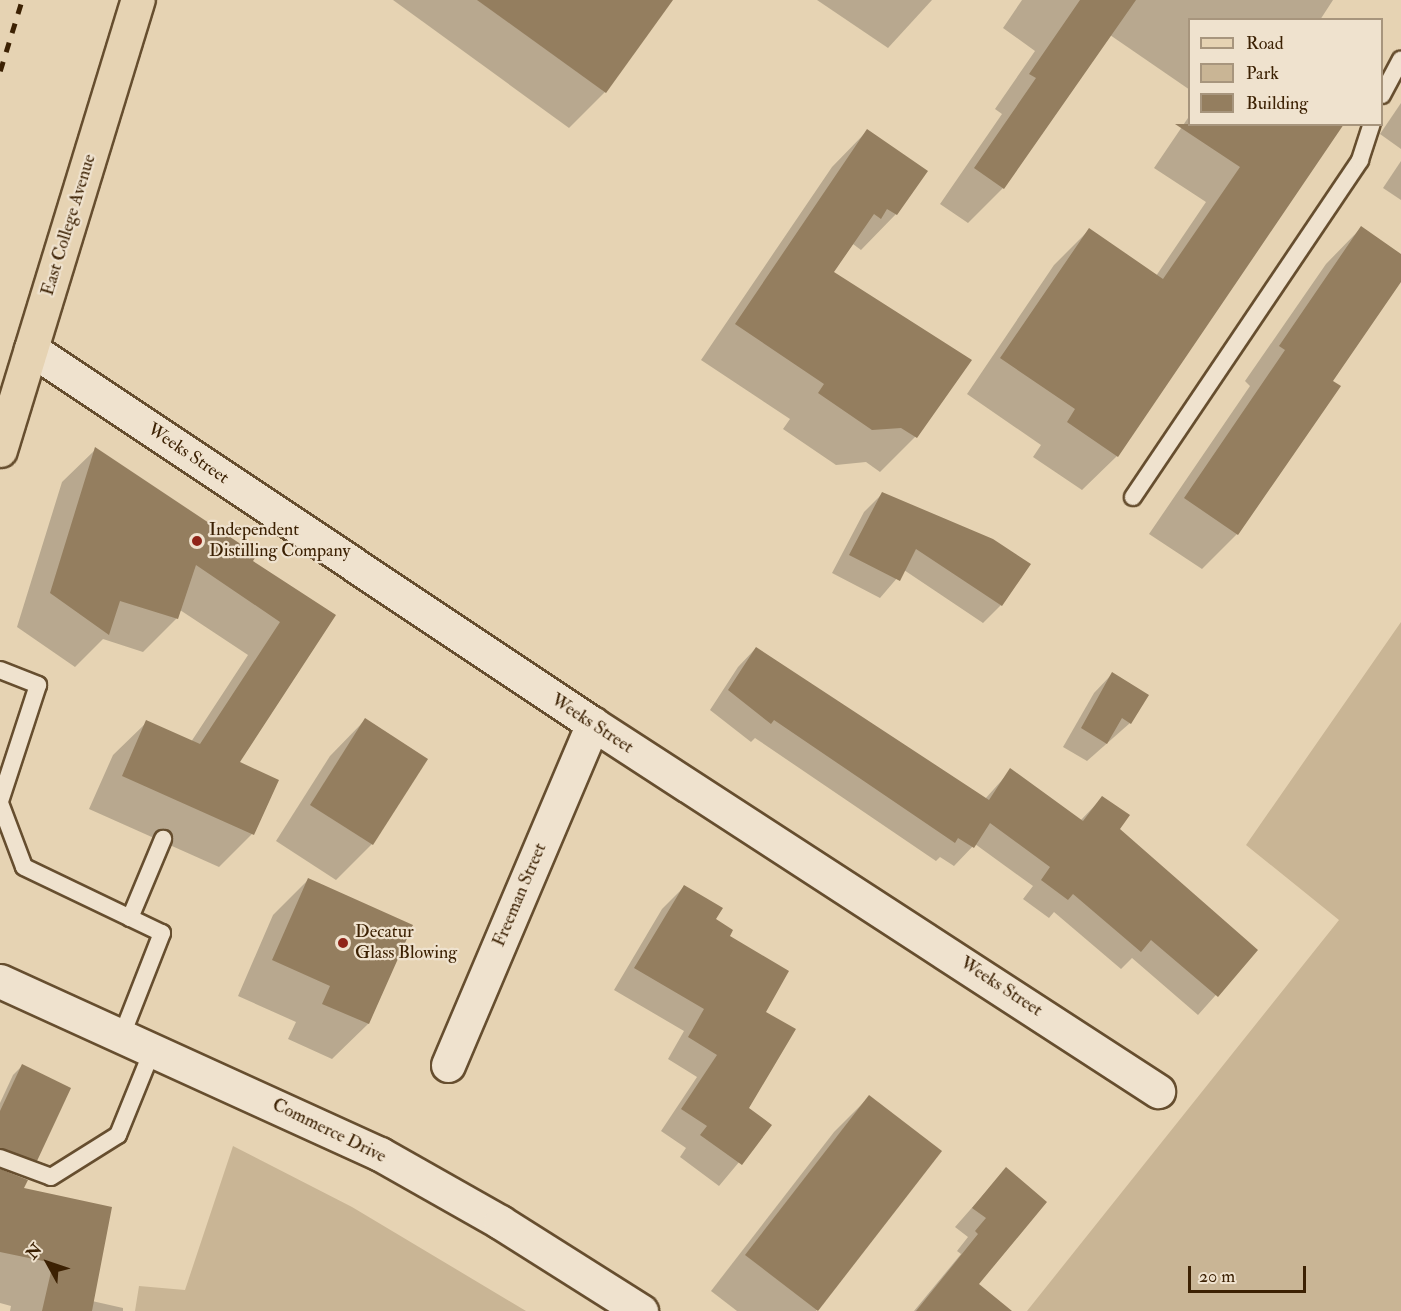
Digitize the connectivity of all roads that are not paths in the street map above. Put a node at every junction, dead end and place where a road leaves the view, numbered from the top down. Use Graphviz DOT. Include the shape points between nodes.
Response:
graph roads {
  1 [pos="138,0"];
  2 [pos="1401,60"];
  3 [pos="1383,93"];
  4 [pos="1371,126"];
  5 [pos="31,349"];
  6 [pos="0,450"];
  7 [pos="1133,497"];
  8 [pos="0,670"];
  9 [pos="593,724"];
  10 [pos="0,802"];
  11 [pos="163,839"];
  12 [pos="130,918"];
  13 [pos="0,981"];
  14 [pos="122,1035"];
  15 [pos="153,1049"];
  16 [pos="448,1065"];
  17 [pos="1158,1091"];
  18 [pos="0,1158"];
  19 [pos="641,1311"];
  1 -- 5 [label="main road, East College Avenue"];
  2 -- 3 [label="lane"];
  4 -- 7 [label="lane" via="1360,160"];
  5 -- 6 [label="main road, East College Avenue"];
  5 -- 9 [label="street, Weeks Street"];
  8 -- 10 [label="lane" via="38,685"];
  9 -- 16 [label="street, Freeman Street"];
  9 -- 17 [label="street, Weeks Street"];
  10 -- 12 [label="lane" via="24,867"];
  11 -- 12 [label="lane"];
  12 -- 14 [label="lane" via="162,933"];
  13 -- 14 [label="street, Commerce Drive"];
  14 -- 15 [label="street, Commerce Drive"];
  15 -- 18 [label="lane" via="118,1135 51,1177"];
  15 -- 19 [label="street, Commerce Drive" via="380,1154 500,1222"];
}
